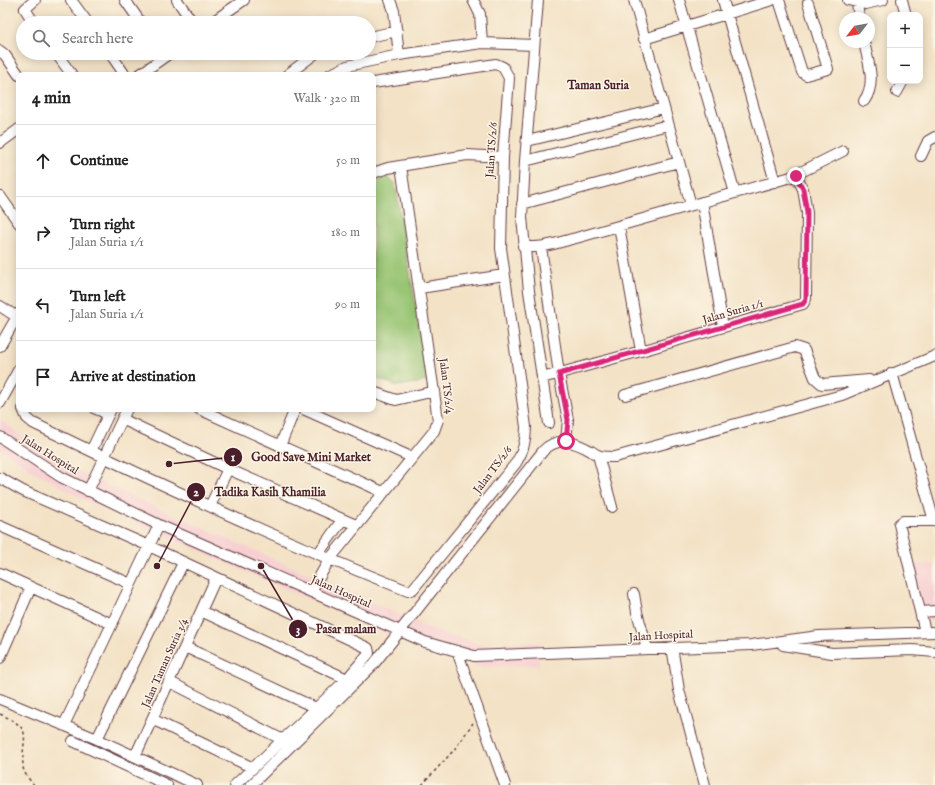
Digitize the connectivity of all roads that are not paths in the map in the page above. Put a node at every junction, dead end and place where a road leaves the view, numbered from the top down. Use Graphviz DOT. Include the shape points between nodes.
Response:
graph roads {
  1 [pos="35,0"];
  2 [pos="71,0"];
  3 [pos="125,0"];
  4 [pos="177,0"];
  5 [pos="244,0"];
  6 [pos="390,0"];
  7 [pos="473,0"];
  8 [pos="538,0"];
  9 [pos="634,0"];
  10 [pos="679,0"];
  11 [pos="723,0"];
  12 [pos="772,0"];
  13 [pos="779,0"];
  14 [pos="883,0"];
  15 [pos="902,0"];
  16 [pos="852,2"];
  17 [pos="232,3"];
  18 [pos="808,3"];
  19 [pos="857,12"];
  20 [pos="905,12"];
  21 [pos="727,15"];
  22 [pos="30,16"];
  23 [pos="83,16"];
  24 [pos="136,16"];
  25 [pos="188,16"];
  26 [pos="218,16"];
  27 [pos="688,27"];
  28 [pos="397,32"];
  29 [pos="376,36"];
  30 [pos="644,39"];
  31 [pos="482,43"];
  32 [pos="534,45"];
  33 [pos="865,48"];
  34 [pos="0,51"];
  35 [pos="399,56"];
  36 [pos="61,60"];
  37 [pos="115,60"];
  38 [pos="158,60"];
  39 [pos="307,60"];
  40 [pos="17,72"];
  41 [pos="70,72"];
  42 [pos="123,72"];
  43 [pos="143,72"];
  44 [pos="291,72"];
  45 [pos="335,72"];
  46 [pos="376,83"];
  47 [pos="901,84"];
  48 [pos="897,92"];
  49 [pos="864,101"];
  50 [pos="664,108"];
  51 [pos="668,125"];
  52 [pos="16,131"];
  53 [pos="935,137"];
  54 [pos="527,141"];
  55 [pos="0,143"];
  56 [pos="843,151"];
  57 [pos="921,156"];
  58 [pos="503,157"];
  59 [pos="525,161"];
  60 [pos="680,162"];
  61 [pos="401,166"];
  62 [pos="376,172"];
  63 [pos="796,176"];
  64 [pos="775,182"];
  65 [pos="735,193"];
  66 [pos="0,196"];
  67 [pos="702,202"];
  68 [pos="522,204"];
  69 [pos="691,205"];
  70 [pos="16,219"];
  71 [pos="619,226"];
  72 [pos="523,246"];
  73 [pos="541,247"];
  74 [pos="504,276"];
  75 [pos="420,288"];
  76 [pos="0,306"];
  77 [pos="16,314"];
  78 [pos="16,318"];
  79 [pos="723,328"];
  80 [pos="3,334"];
  81 [pos="0,346"];
  82 [pos="641,352"];
  83 [pos="935,356"];
  84 [pos="892,373"];
  85 [pos="16,374"];
  86 [pos="559,374"];
  87 [pos="542,378"];
  88 [pos="875,379"];
  89 [pos="435,391"];
  90 [pos="376,393"];
  91 [pos="625,395"];
  92 [pos="0,402"];
  93 [pos="24,412"];
  94 [pos="110,412"];
  95 [pos="126,412"];
  96 [pos="206,412"];
  97 [pos="294,412"];
  98 [pos="310,412"];
  99 [pos="122,419"];
  100 [pos="549,424"];
  101 [pos="0,437"];
  102 [pos="566,441"];
  103 [pos="280,446"];
  104 [pos="91,451"];
  105 [pos="598,455"];
  106 [pos="104,457"];
  107 [pos="411,458"];
  108 [pos="228,469"];
  109 [pos="0,478"];
  110 [pos="88,491"];
  111 [pos="383,492"];
  112 [pos="210,506"];
  113 [pos="612,507"];
  114 [pos="342,520"];
  115 [pos="934,521"];
  116 [pos="159,524"];
  117 [pos="356,525"];
  118 [pos="0,526"];
  119 [pos="149,546"];
  120 [pos="318,554"];
  121 [pos="329,560"];
  122 [pos="183,563"];
  123 [pos="0,573"];
  124 [pos="216,578"];
  125 [pos="131,584"];
  126 [pos="31,588"];
  127 [pos="311,592"];
  128 [pos="634,594"];
  129 [pos="935,611"];
  130 [pos="201,612"];
  131 [pos="921,612"];
  132 [pos="112,624"];
  133 [pos="400,631"];
  134 [pos="930,632"];
  135 [pos="773,643"];
  136 [pos="185,647"];
  137 [pos="672,647"];
  138 [pos="646,648"];
  139 [pos="457,651"];
  140 [pos="935,652"];
  141 [pos="0,658"];
  142 [pos="347,679"];
  143 [pos="170,682"];
  144 [pos="0,699"];
  145 [pos="316,708"];
  146 [pos="152,720"];
  147 [pos="64,725"];
  148 [pos="97,739"];
  149 [pos="283,740"];
  150 [pos="73,741"];
  151 [pos="134,756"];
  152 [pos="253,768"];
  153 [pos="167,785"];
  154 [pos="197,785"];
  155 [pos="235,785"];
  156 [pos="251,785"];
  157 [pos="505,785"];
  158 [pos="705,785"];
  1 -- 22 [label="street" via="25,9"];
  2 -- 23 [label="street"];
  3 -- 24 [label="street"];
  4 -- 25 [label="street"];
  5 -- 17 [label="street"];
  6 -- 28 [label="street"];
  7 -- 31 [label="street" via="480,14"];
  8 -- 32 [label="street"];
  9 -- 30 [label="street"];
  10 -- 27 [label="street"];
  11 -- 21 [label="street"];
  12 -- 21 [label="street"];
  13 -- 18 [label="street" via="802,72 806,75 828,69"];
  14 -- 16 [label="street" via="865,4"];
  15 -- 20 [label="street"];
  16 -- 19 [label="street"];
  17 -- 26 [label="street"];
  21 -- 27 [label="street"];
  21 -- 64 [label="street"];
  27 -- 30 [label="street"];
  27 -- 65 [label="street"];
  28 -- 29 [label="street"];
  28 -- 35 [label="street"];
  30 -- 50 [label="street"];
  31 -- 32 [label="street"];
  31 -- 35 [label="street"];
  32 -- 54 [label="street"];
  33 -- 49 [label="street" via="872,84"];
  34 -- 40 [label="street"];
  35 -- 45 [label="street" via="342,68"];
  36 -- 41 [label="street"];
  37 -- 42 [label="street"];
  38 -- 43 [label="street"];
  39 -- 44 [label="street"];
  46 -- 58 [label="street, Jalan TS/2/6" via="496,64 502,67 509,78"];
  47 -- 48 [label="street"];
  50 -- 51 [label="street"];
  50 -- 54 [label="street"];
  51 -- 59 [label="street"];
  51 -- 60 [label="street"];
  52 -- 55 [label="street"];
  53 -- 57 [label="street" via="928,141"];
  54 -- 59 [label="street"];
  56 -- 63 [label="street"];
  58 -- 61 [label="street" via="467,155"];
  58 -- 74 [label="street, Jalan TS/2/6" via="500,236"];
  59 -- 68 [label="street"];
  60 -- 68 [label="street"];
  60 -- 69 [label="street"];
  61 -- 62 [label="street"];
  61 -- 75 [label="street, Jalan TS/2/4"];
  63 -- 64 [label="street"];
  63 -- 79 [label="street, Jalan Suria 1/1" via="803,189 807,212 806,299 798,306"];
  64 -- 65 [label="street"];
  65 -- 67 [label="street"];
  66 -- 70 [label="street"];
  67 -- 69 [label="street"];
  67 -- 79 [label="street"];
  68 -- 72 [label="street"];
  69 -- 71 [label="street"];
  71 -- 73 [label="street"];
  71 -- 82 [label="street"];
  72 -- 73 [label="street"];
  72 -- 87 [label="street"];
  73 -- 86 [label="street"];
  74 -- 75 [label="street"];
  74 -- 121 [label="street, Jalan TS/2/6" via="526,427 521,455 411,591"];
  75 -- 89 [label="street, Jalan TS/2/4"];
  76 -- 77 [label="street"];
  78 -- 80 [label="street"];
  79 -- 82 [label="street, Jalan Suria 1/1"];
  80 -- 81 [label="street"];
  82 -- 86 [label="street, Jalan Suria 1/1"];
  83 -- 84 [label="street"];
  84 -- 88 [label="street"];
  84 -- 115 [label="street"];
  85 -- 92 [label="street"];
  86 -- 87 [label="street, Jalan Suria 1/1"];
  86 -- 102 [label="street" via="568,420"];
  87 -- 100 [label="street"];
  88 -- 91 [label="street" via="822,384 815,378 804,350 795,347"];
  88 -- 105 [label="street" via="850,392 798,407 615,457"];
  89 -- 90 [label="street" via="396,400"];
  89 -- 107 [label="street, Jalan TS/2/4" via="437,426"];
  93 -- 104 [label="street, Jalan TS/2/6" via="33,423"];
  94 -- 104 [label="street"];
  95 -- 99 [label="street"];
  96 -- 103 [label="street"];
  97 -- 103 [label="street"];
  98 -- 107 [label="street"];
  99 -- 106 [label="street"];
  99 -- 108 [label="street"];
  101 -- 110 [label="street, Jalan Hospital" via="46,468"];
  102 -- 105 [label="street"];
  102 -- 133 [label="street" via="556,441 543,451"];
  103 -- 111 [label="street"];
  104 -- 106 [label="street, Jalan TS/2/6"];
  105 -- 113 [label="street"];
  106 -- 110 [label="street"];
  106 -- 112 [label="street, Jalan TS/2/6"];
  107 -- 111 [label="street, Jalan TS/2/4"];
  108 -- 112 [label="street"];
  108 -- 114 [label="street"];
  109 -- 119 [label="street" via="23,491"];
  110 -- 116 [label="street, Jalan Hospital"];
  111 -- 117 [label="street, Jalan TS/2/4"];
  112 -- 120 [label="street, Jalan TS/2/6"];
  114 -- 117 [label="street"];
  114 -- 120 [label="street"];
  115 -- 131 [label="street" via="903,521 899,528"];
  116 -- 119 [label="street"];
  116 -- 127 [label="street, Jalan Hospital"];
  117 -- 121 [label="street, Jalan TS/2/4"];
  118 -- 125 [label="street"];
  119 -- 122 [label="street"];
  119 -- 125 [label="street"];
  120 -- 121 [label="street, Jalan TS/2/6"];
  121 -- 127 [label="street, Jalan TS/2/4"];
  122 -- 124 [label="street"];
  122 -- 148 [label="street"];
  123 -- 126 [label="street"];
  124 -- 130 [label="street, Jalan Taman Suria 3/4"];
  124 -- 142 [label="street" via="368,648 369,653"];
  125 -- 132 [label="street"];
  126 -- 132 [label="street"];
  126 -- 141 [label="street"];
  127 -- 133 [label="street, Jalan Hospital"];
  128 -- 138 [label="street"];
  129 -- 131 [label="street"];
  130 -- 136 [label="street, Jalan Taman Suria 3/4"];
  130 -- 142 [label="street"];
  131 -- 134 [label="street"];
  132 -- 147 [label="street"];
  133 -- 139 [label="street, Jalan Hospital" via="425,642"];
  133 -- 156 [label="street" via="363,676"];
  134 -- 135 [label="street, Jalan Hospital" via="819,636"];
  135 -- 137 [label="street, Jalan Hospital"];
  135 -- 140 [label="street, Jalan Hospital" via="832,653 912,650"];
  136 -- 143 [label="street, Jalan Taman Suria 3/4"];
  136 -- 145 [label="street"];
  137 -- 138 [label="street, Jalan Hospital"];
  137 -- 158 [label="street" via="676,677"];
  138 -- 139 [label="street, Jalan Hospital" via="474,656"];
  139 -- 157 [label="street"];
  142 -- 145 [label="street"];
  143 -- 146 [label="street, Jalan Taman Suria 3/4"];
  143 -- 149 [label="street"];
  144 -- 147 [label="street"];
  145 -- 149 [label="street"];
  146 -- 151 [label="street, Jalan Taman Suria 3/4"];
  146 -- 152 [label="street"];
  147 -- 148 [label="street"];
  148 -- 151 [label="street"];
  149 -- 152 [label="street"];
  150 -- 153 [label="street"];
  151 -- 154 [label="street"];
  152 -- 155 [label="street"];
}
